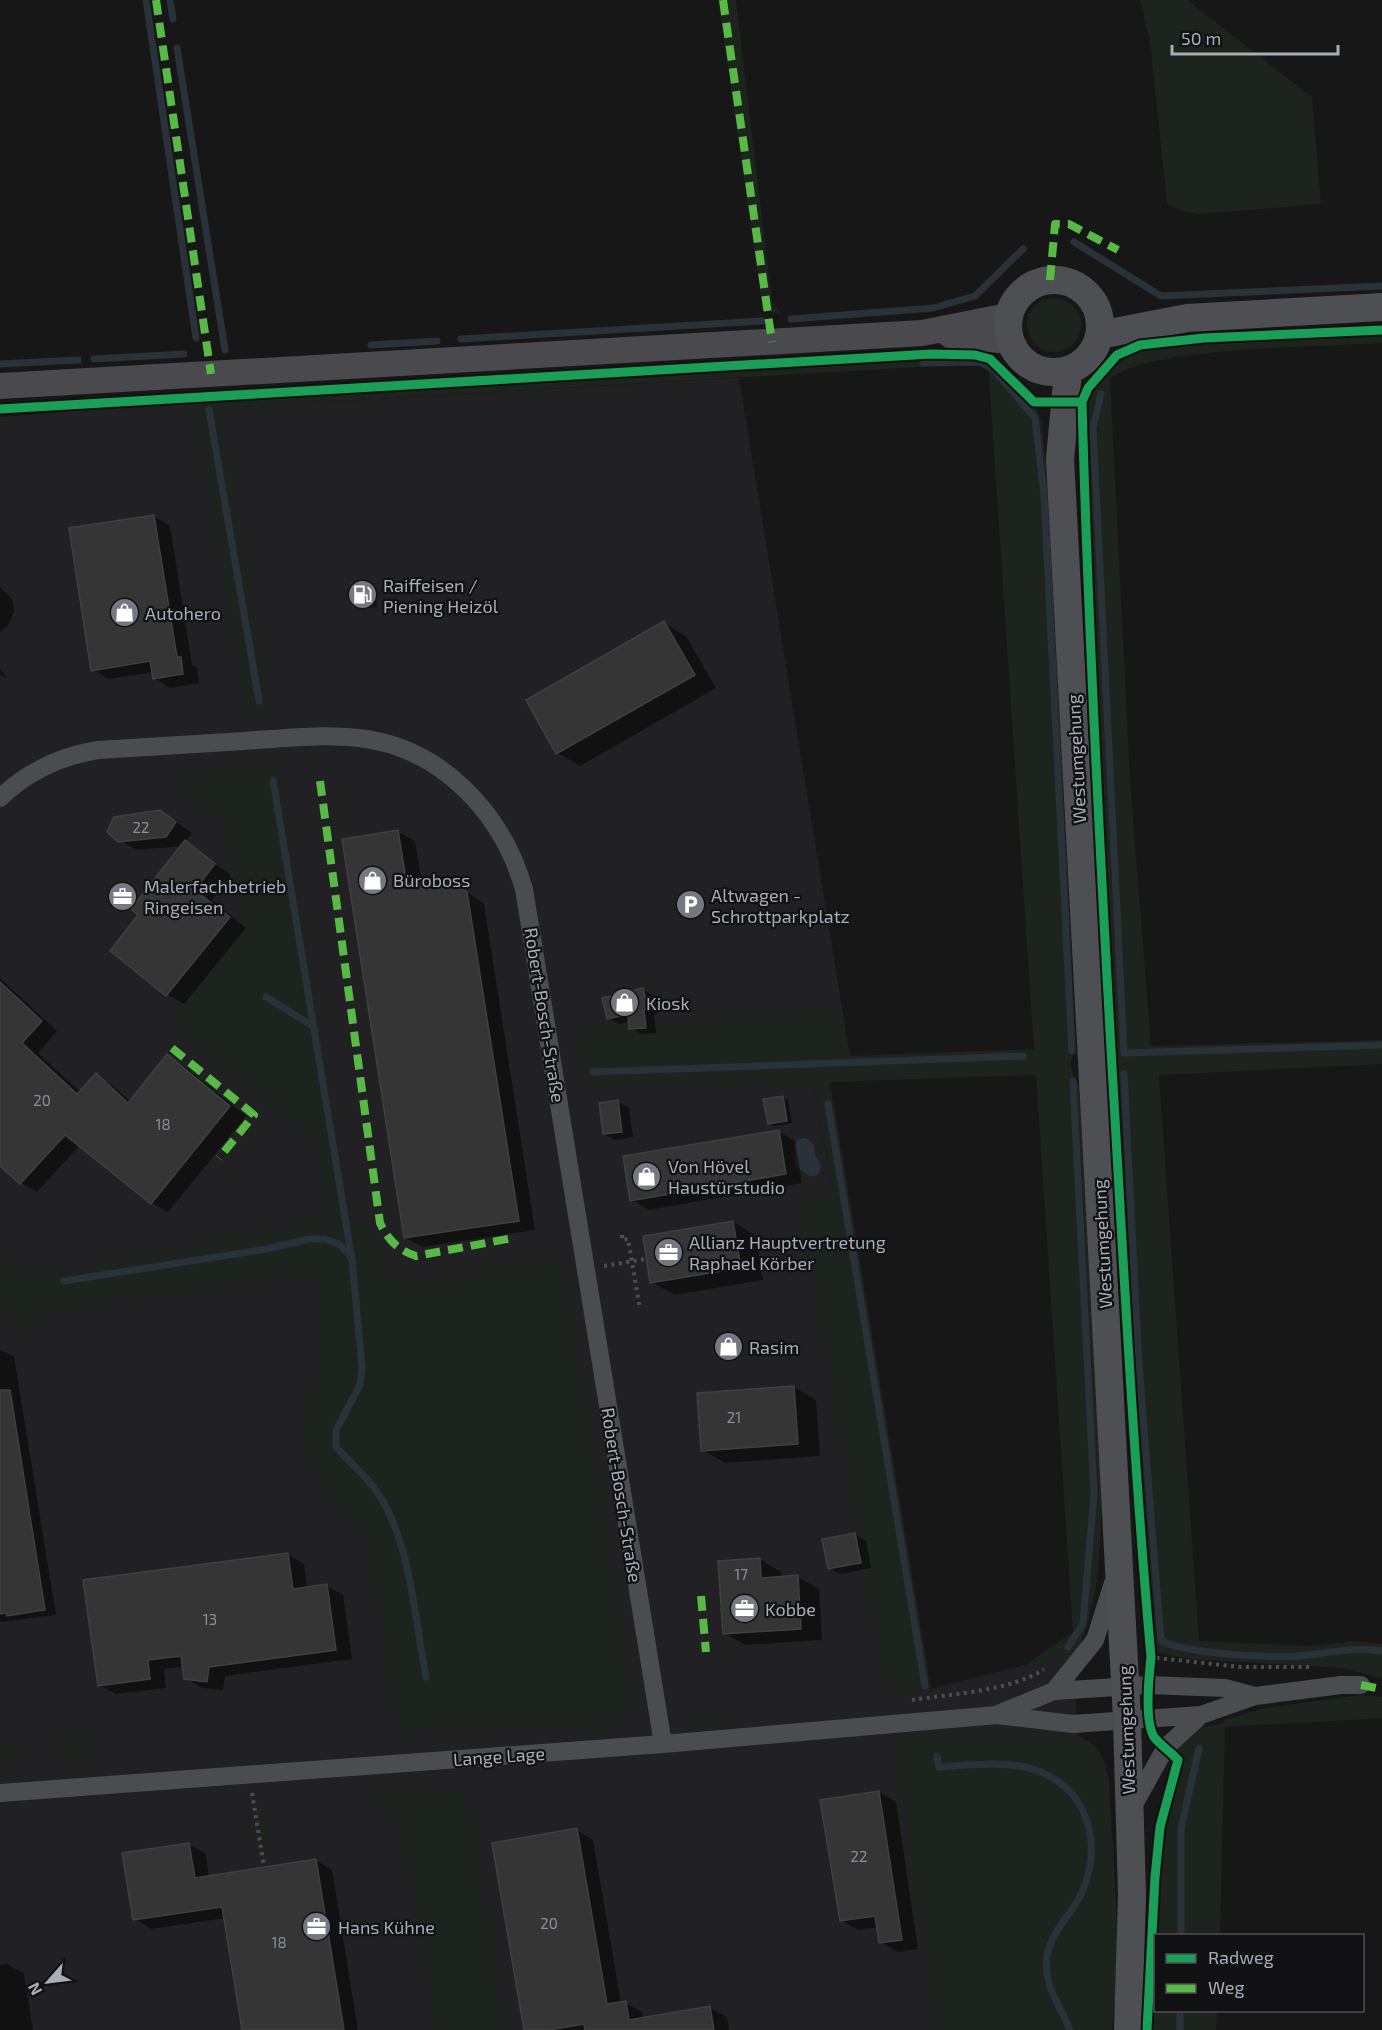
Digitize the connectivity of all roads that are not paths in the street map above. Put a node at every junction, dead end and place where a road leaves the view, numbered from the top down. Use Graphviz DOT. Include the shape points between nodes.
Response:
graph roads {
  1 [pos="1382,307"];
  2 [pos="1098,322"];
  3 [pos="1009,328"];
  4 [pos="1054,371"];
  5 [pos="0,386"];
  6 [pos="0,798"];
  7 [pos="1119,1564"];
  8 [pos="1361,1685"];
  9 [pos="1137,1686"];
  10 [pos="1054,1692"];
  11 [pos="1255,1696"];
  12 [pos="997,1715"];
  13 [pos="1201,1715"];
  14 [pos="1126,1719"];
  15 [pos="663,1744"];
  16 [pos="0,1793"];
  17 [pos="1129,1812"];
  18 [pos="1128,2030"];
  1 -- 2 [label="main road"];
  2 -- 3 [label="main road" via="1088,295 1075,285 1050,280 1023,291 1011,307"];
  2 -- 4 [label="main road" via="1089,357"];
  3 -- 4 [label="main road" via="1022,360"];
  3 -- 5 [label="main road"];
  4 -- 7 [label="main road, Westumgehung"];
  6 -- 15 [label="street, Robert-Bosch-Straße" via="21,779 75,754 315,736 361,738 404,750 442,770 484,809 506,841 524,889"];
  7 -- 9 [label="main road, Westumgehung"];
  7 -- 10 [label="street, Lange Lage" via="1095,1640"];
  8 -- 11 [label="street"];
  9 -- 10 [label="street, Lange Lage"];
  9 -- 11 [label="street, Lange Lage" via="1225,1688"];
  9 -- 14 [label="main road, Westumgehung"];
  10 -- 12 [label="street, Lange Lage"];
  11 -- 13 [label="street"];
  12 -- 14 [label="street, Lange Lage" via="1073,1724"];
  12 -- 15 [label="street, Lange Lage"];
  13 -- 14 [label="street, Lange Lage"];
  13 -- 17 [label="street" via="1166,1747"];
  14 -- 17 [label="main road, Westumgehung"];
  15 -- 16 [label="street, Lange Lage"];
  17 -- 18 [label="main road, Westumgehung" via="1132,1961"];
}
